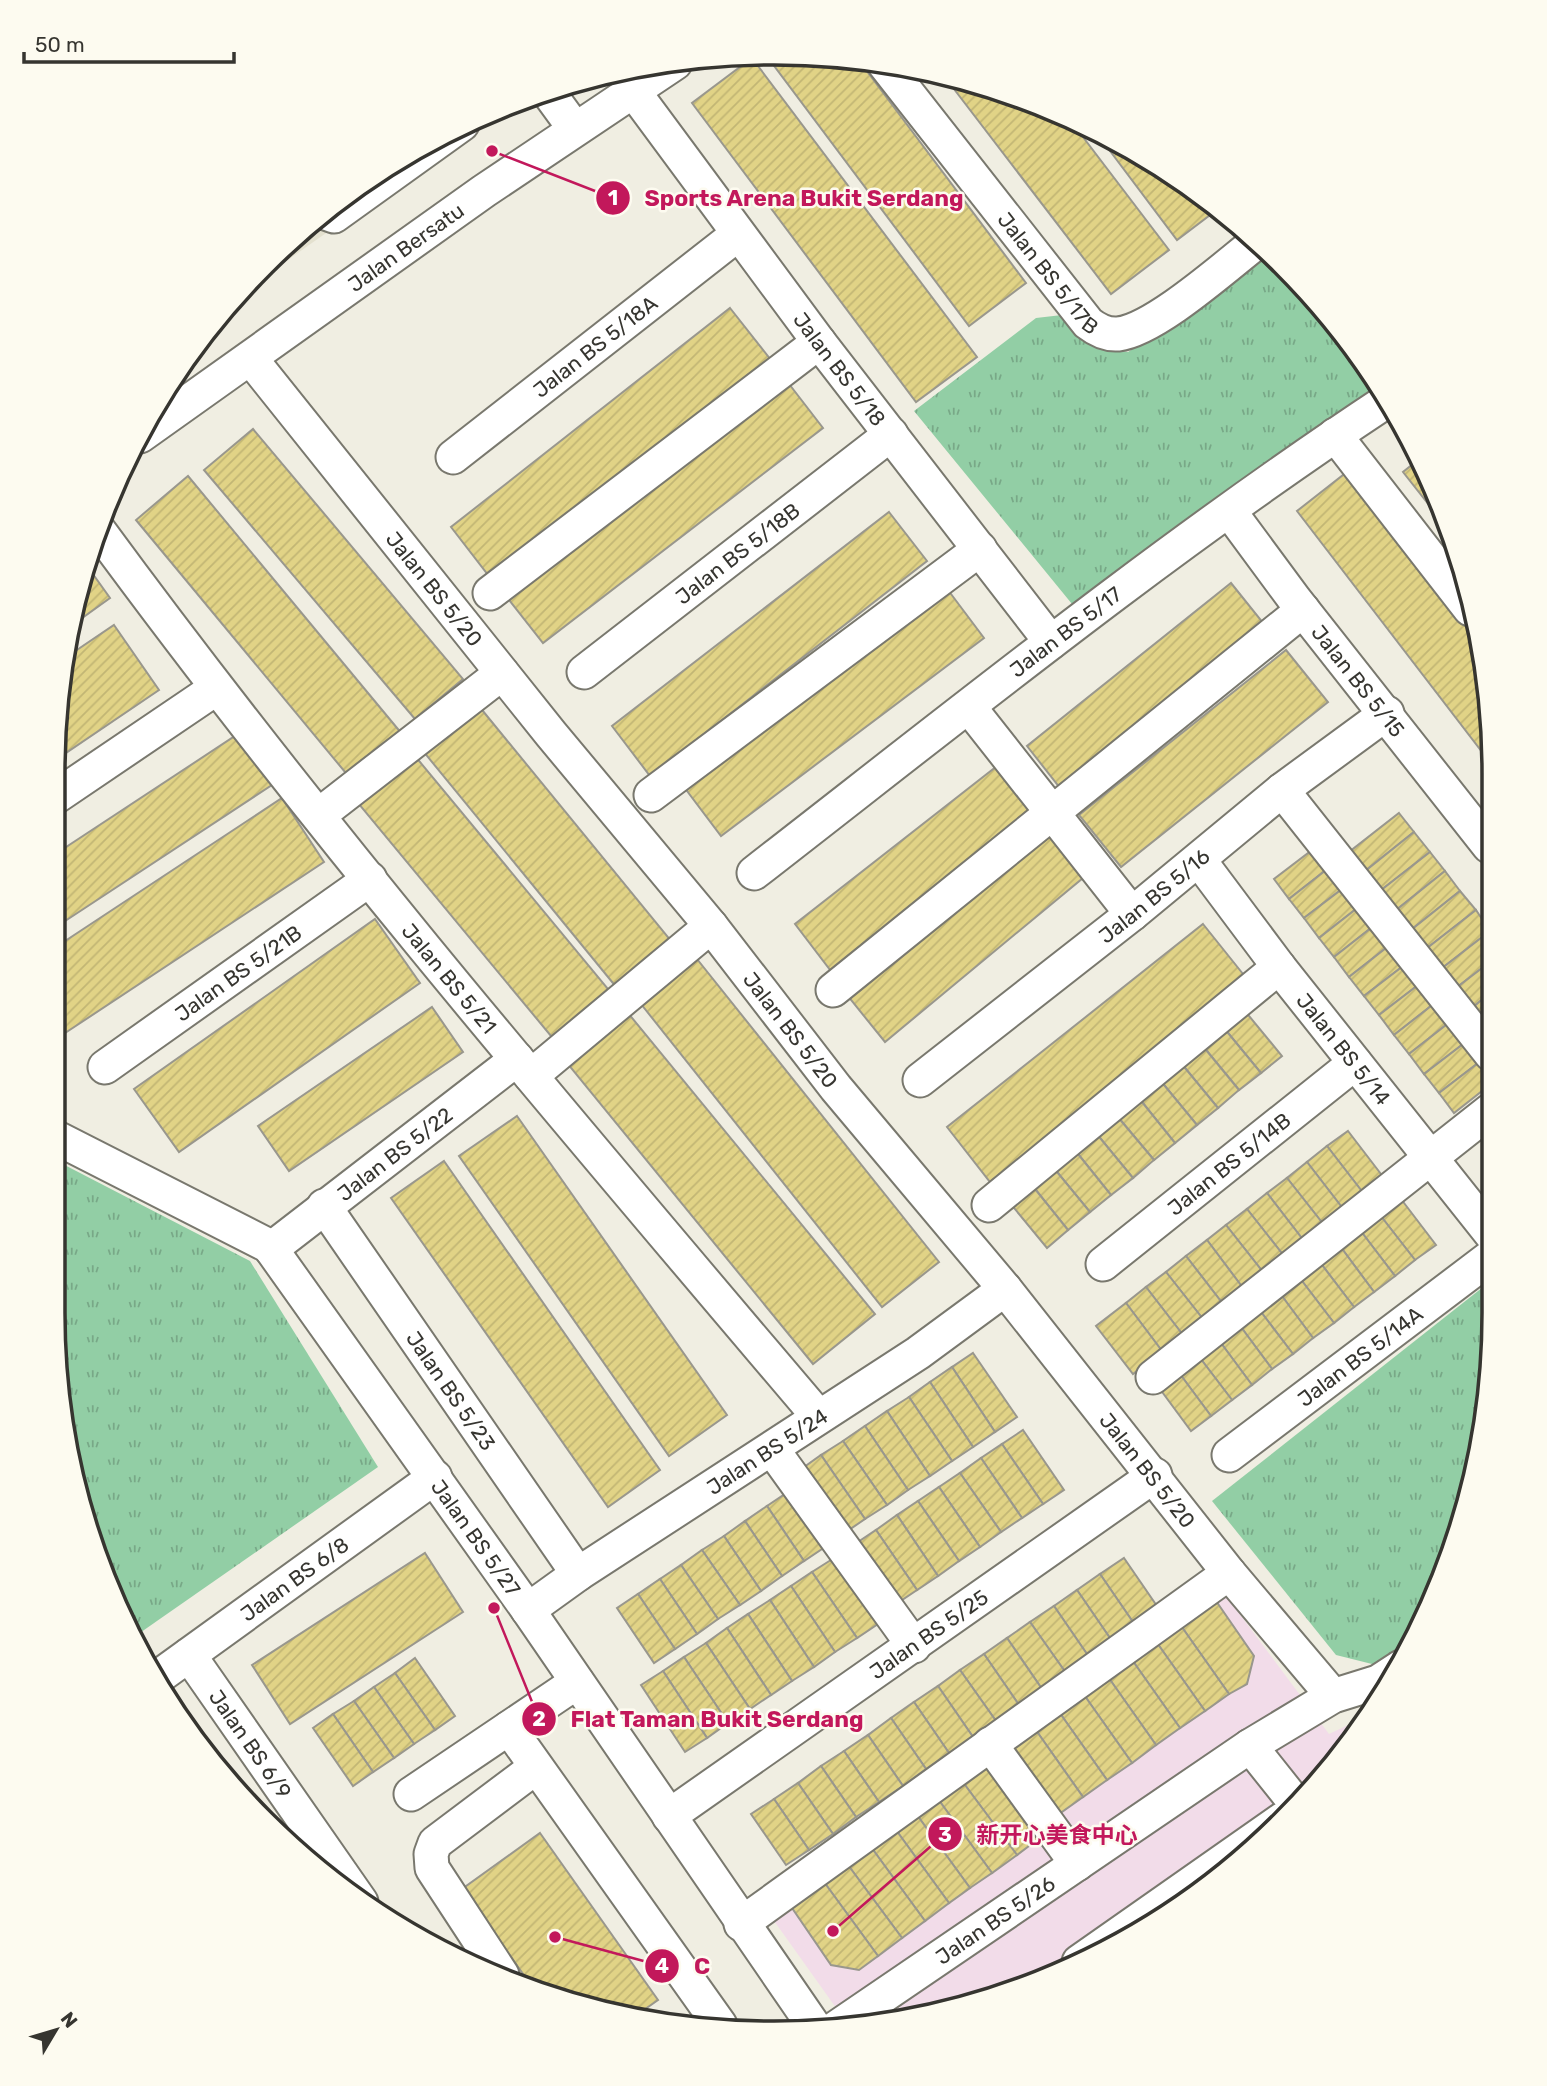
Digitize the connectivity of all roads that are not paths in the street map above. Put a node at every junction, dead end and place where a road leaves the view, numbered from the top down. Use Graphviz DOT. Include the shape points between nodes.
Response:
graph roads {
  1 [pos="659,74"];
  2 [pos="893,75"];
  3 [pos="634,92"];
  4 [pos="554,100"];
  5 [pos="575,129"];
  6 [pos="738,234"];
  7 [pos="1249,248"];
  8 [pos="819,342"];
  9 [pos="251,359"];
  10 [pos="1379,406"];
  11 [pos="164,413"];
  12 [pos="891,434"];
  13 [pos="1335,435"];
  14 [pos="453,457"];
  15 [pos="1230,512"];
  16 [pos="105,539"];
  17 [pos="979,549"];
  18 [pos="490,593"];
  19 [pos="1460,597"];
  20 [pos="1303,610"];
  21 [pos="1051,642"];
  22 [pos="584,672"];
  23 [pos="502,673"];
  24 [pos="215,690"];
  25 [pos="969,707"];
  26 [pos="1387,713"];
  27 [pos="1282,790"];
  28 [pos="65,791"];
  29 [pos="651,795"];
  30 [pos="1051,811"];
  31 [pos="319,815"];
  32 [pos="1482,837"];
  33 [pos="1199,860"];
  34 [pos="754,873"];
  35 [pos="370,879"];
  36 [pos="1132,914"];
  37 [pos="711,926"];
  38 [pos="1279,967"];
  39 [pos="833,990"];
  40 [pos="1482,1043"];
  41 [pos="1355,1063"];
  42 [pos="105,1067"];
  43 [pos="524,1068"];
  44 [pos="920,1080"];
  45 [pos="1482,1117"];
  46 [pos="65,1142"];
  47 [pos="1431,1158"];
  48 [pos="989,1205"];
  49 [pos="324,1206"];
  50 [pos="1482,1223"];
  51 [pos="271,1249"];
  52 [pos="1103,1264"];
  53 [pos="1482,1264"];
  54 [pos="1005,1289"];
  55 [pos="1153,1377"];
  56 [pos="818,1416"];
  57 [pos="772,1449"];
  58 [pos="1229,1455"];
  59 [pos="1155,1475"];
  60 [pos="435,1477"];
  61 [pos="1229,1573"];
  62 [pos="578,1574"];
  63 [pos="528,1610"];
  64 [pos="914,1646"];
  65 [pos="189,1656"];
  66 [pos="164,1673"];
  67 [pos="577,1682"];
  68 [pos="1378,1682"];
  69 [pos="1333,1696"];
  70 [pos="509,1728"];
  71 [pos="990,1744"];
  72 [pos="1250,1746"];
  73 [pos="536,1767"];
  74 [pos="411,1794"];
  75 [pos="1291,1797"];
  76 [pos="668,1816"];
  77 [pos="305,1842"];
  78 [pos="1077,1864"];
  79 [pos="1215,1867"];
  80 [pos="1147,1914"];
  81 [pos="741,1924"];
  82 [pos="495,1964"];
  83 [pos="853,2016"];
  84 [pos="716,2019"];
  85 [pos="810,2020"];
  1 -- 3 [label="street, Jalan Bersatu"];
  2 -- 7 [label="street, Jalan BS 5/17B" via="1098,331 1119,334 1151,321"];
  3 -- 5 [label="street, Jalan Bersatu"];
  3 -- 6 [label="street, Jalan BS 5/18"];
  4 -- 5 [label="street"];
  5 -- 9 [label="street, Jalan Bersatu"];
  6 -- 8 [label="street, Jalan BS 5/18"];
  6 -- 14 [label="street, Jalan BS 5/18A"];
  8 -- 12 [label="street, Jalan BS 5/18"];
  8 -- 18 [label="street"];
  9 -- 11 [label="street, Jalan Bersatu"];
  9 -- 23 [label="street, Jalan BS 5/20"];
  10 -- 13 [label="street, Jalan BS 5/17"];
  12 -- 17 [label="street, Jalan BS 5/18"];
  12 -- 22 [label="street, Jalan BS 5/18B"];
  13 -- 15 [label="street, Jalan BS 5/17"];
  13 -- 19 [label="street"];
  15 -- 20 [label="street, Jalan BS 5/15"];
  15 -- 21 [label="street, Jalan BS 5/17"];
  16 -- 24 [label="street, Jalan BS 5/21"];
  17 -- 21 [label="street, Jalan BS 5/18"];
  17 -- 29 [label="street"];
  20 -- 26 [label="street, Jalan BS 5/15"];
  20 -- 30 [label="street"];
  21 -- 25 [label="street, Jalan BS 5/17"];
  23 -- 31 [label="street"];
  23 -- 37 [label="street, Jalan BS 5/20"];
  24 -- 28 [label="street"];
  24 -- 31 [label="street, Jalan BS 5/21"];
  25 -- 30 [label="street"];
  25 -- 34 [label="street, Jalan BS 5/17"];
  26 -- 27 [label="street, Jalan BS 5/16"];
  26 -- 32 [label="street, Jalan BS 5/15"];
  27 -- 33 [label="street, Jalan BS 5/16"];
  27 -- 40 [label="street"];
  30 -- 36 [label="street"];
  30 -- 39 [label="street"];
  31 -- 35 [label="street, Jalan BS 5/21"];
  33 -- 36 [label="street, Jalan BS 5/16"];
  33 -- 38 [label="street, Jalan BS 5/14"];
  35 -- 42 [label="street, Jalan BS 5/21B"];
  35 -- 43 [label="street, Jalan BS 5/21"];
  36 -- 44 [label="street, Jalan BS 5/16"];
  37 -- 43 [label="street, Jalan BS 5/22"];
  37 -- 54 [label="street, Jalan BS 5/20" via="836,1088"];
  38 -- 41 [label="street, Jalan BS 5/14"];
  38 -- 48 [label="street"];
  41 -- 47 [label="street, Jalan BS 5/14"];
  41 -- 52 [label="street, Jalan BS 5/14B"];
  43 -- 49 [label="street, Jalan BS 5/22"];
  43 -- 56 [label="street, Jalan BS 5/21"];
  45 -- 47 [label="street"];
  46 -- 51 [label="street, Jalan BS 5/27"];
  47 -- 50 [label="street, Jalan BS 5/14"];
  47 -- 55 [label="street"];
  49 -- 51 [label="street, Jalan BS 5/22"];
  49 -- 62 [label="street, Jalan BS 5/23"];
  51 -- 60 [label="street, Jalan BS 5/27"];
  53 -- 58 [label="street, Jalan BS 5/14A"];
  54 -- 56 [label="street, Jalan BS 5/24" via="918,1353"];
  54 -- 59 [label="street, Jalan BS 5/20"];
  56 -- 57 [label="street, Jalan BS 5/24"];
  57 -- 62 [label="street, Jalan BS 5/24"];
  57 -- 64 [label="street"];
  59 -- 61 [label="street, Jalan BS 5/20"];
  59 -- 64 [label="street, Jalan BS 5/25"];
  60 -- 63 [label="street, Jalan BS 5/27"];
  60 -- 65 [label="street, Jalan BS 6/8"];
  61 -- 69 [label="street, Jalan BS 5/20"];
  61 -- 71 [label="street"];
  62 -- 63 [label="street, Jalan BS 5/24"];
  63 -- 67 [label="street, Jalan BS 5/27"];
  64 -- 76 [label="street, Jalan BS 5/25"];
  65 -- 66 [label="street, Jalan BS 6/8"];
  65 -- 77 [label="street, Jalan BS 6/9"];
  67 -- 70 [label="street"];
  67 -- 76 [label="street, Jalan BS 5/27"];
  68 -- 69 [label="street, Jalan BS 5/26"];
  69 -- 72 [label="street, Jalan BS 5/26"];
  70 -- 73 [label="street"];
  70 -- 74 [label="street"];
  71 -- 78 [label="street"];
  71 -- 81 [label="street"];
  72 -- 75 [label="street"];
  72 -- 78 [label="street, Jalan BS 5/26"];
  73 -- 82 [label="street" via="435,1843 431,1854 432,1868"];
  73 -- 84 [label="street"];
  76 -- 81 [label="street, Jalan BS 5/27"];
  78 -- 83 [label="street, Jalan BS 5/26"];
  79 -- 80 [label="street"];
  81 -- 85 [label="street, Jalan BS 5/27"];
}
